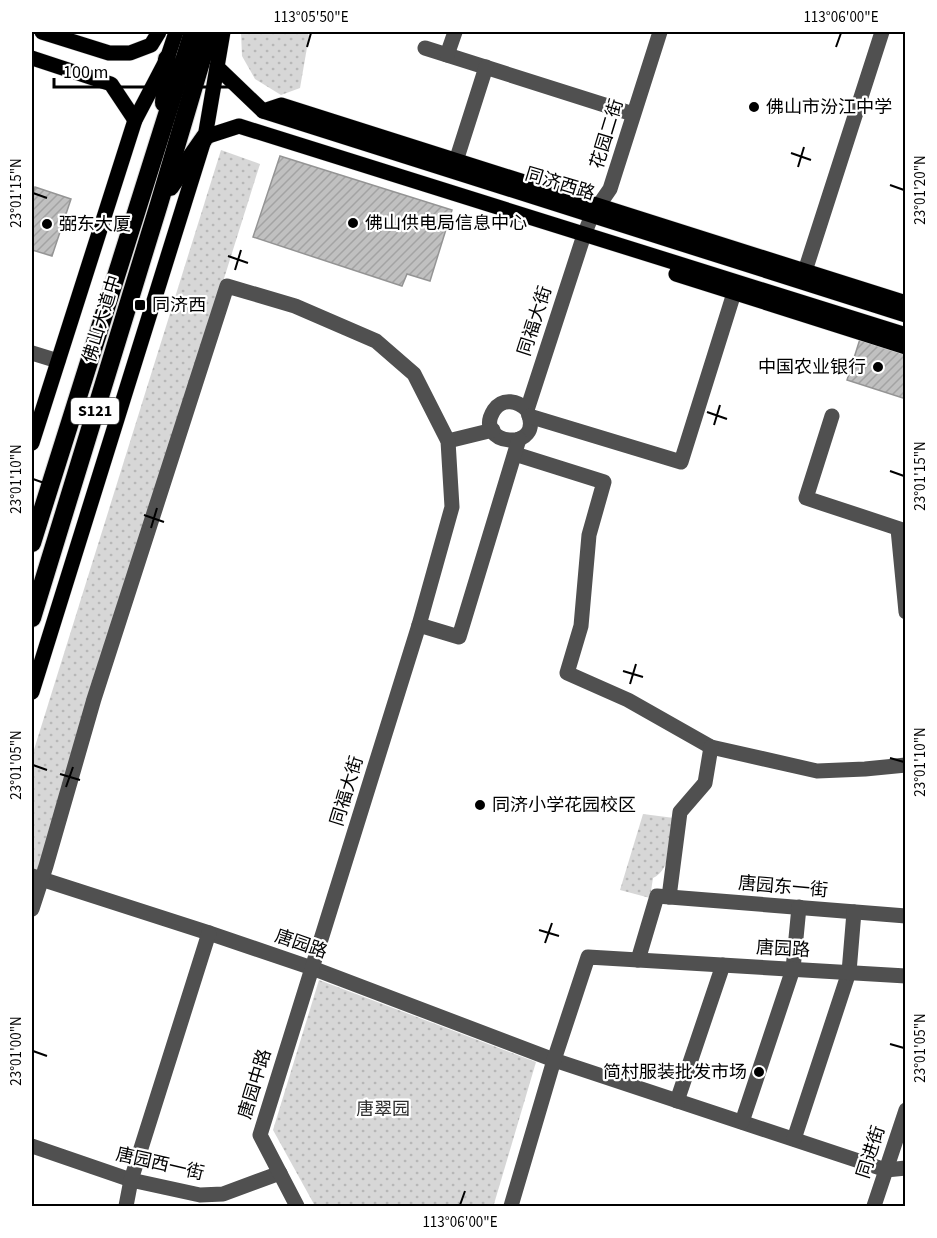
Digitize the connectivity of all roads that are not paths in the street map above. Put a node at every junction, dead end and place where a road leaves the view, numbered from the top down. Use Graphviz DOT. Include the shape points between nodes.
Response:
graph roads {
  1 [pos="42,32"];
  2 [pos="159,32"];
  3 [pos="176,32"];
  4 [pos="193,32"];
  5 [pos="210,32"];
  6 [pos="223,32"];
  7 [pos="455,32"];
  8 [pos="660,32"];
  9 [pos="882,32"];
  10 [pos="425,48"];
  11 [pos="447,55"];
  12 [pos="32,58"];
  13 [pos="167,59"];
  14 [pos="217,67"];
  15 [pos="486,67"];
  16 [pos="263,111"];
  17 [pos="633,114"];
  18 [pos="135,120"];
  19 [pos="252,130"];
  20 [pos="161,134"];
  21 [pos="205,137"];
  22 [pos="456,161"];
  23 [pos="402,178"];
  24 [pos="381,180"];
  25 [pos="418,192"];
  26 [pos="159,204"];
  27 [pos="594,210"];
  28 [pos="582,239"];
  29 [pos="805,271"];
  30 [pos="734,292"];
  31 [pos="906,303"];
  32 [pos="870,304"];
  33 [pos="906,315"];
  34 [pos="906,335"];
  35 [pos="906,347"];
  36 [pos="32,353"];
  37 [pos="58,361"];
  38 [pos="528,413"];
  39 [pos="832,416"];
  40 [pos="493,430"];
  41 [pos="519,439"];
  42 [pos="448,441"];
  43 [pos="32,443"];
  44 [pos="515,454"];
  45 [pos="902,530"];
  46 [pos="32,543"];
  47 [pos="906,612"];
  48 [pos="32,618"];
  49 [pos="419,625"];
  50 [pos="32,692"];
  51 [pos="711,747"];
  52 [pos="906,765"];
  53 [pos="36,878"];
  54 [pos="663,896"];
  55 [pos="799,908"];
  56 [pos="32,909"];
  57 [pos="854,912"];
  58 [pos="906,916"];
  59 [pos="209,933"];
  60 [pos="638,960"];
  61 [pos="723,965"];
  62 [pos="312,968"];
  63 [pos="793,969"];
  64 [pos="849,972"];
  65 [pos="906,976"];
  66 [pos="554,1060"];
  67 [pos="677,1101"];
  68 [pos="906,1110"];
  69 [pos="742,1122"];
  70 [pos="794,1139"];
  71 [pos="32,1146"];
  72 [pos="906,1168"];
  73 [pos="886,1170"];
  74 [pos="280,1173"];
  75 [pos="131,1180"];
  76 [pos="126,1206"];
  77 [pos="297,1206"];
  78 [pos="511,1206"];
  79 [pos="874,1206"];
  1 -- 2 [label="main road" via="109,53 130,53 151,45"];
  3 -- 13 [label="main road"];
  4 -- 20 [label="highway, 佛山大道中 / S121"];
  5 -- 26 [label="highway, 佛山大道中 / S121"];
  6 -- 14 [label="main road"];
  7 -- 11 [label="street"];
  8 -- 17 [label="street, 花园二街"];
  9 -- 29 [label="street"];
  10 -- 11 [label="street"];
  11 -- 15 [label="street"];
  12 -- 18 [label="main road" via="111,84"];
  13 -- 18 [label="main road"];
  13 -- 20 [label="highway"];
  14 -- 16 [label="main road, 同济西路"];
  14 -- 21 [label="main road"];
  15 -- 17 [label="street"];
  15 -- 22 [label="street"];
  16 -- 22 [label="main road" via="281,105"];
  16 -- 27 [label="main road, 同济西路"];
  17 -- 27 [label="street, 花园二街" via="610,189"];
  18 -- 37 [label="main road"];
  19 -- 21 [label="main road" via="239,126"];
  19 -- 23 [label="main road"];
  19 -- 24 [label="main road" via="265,143"];
  20 -- 46 [label="highway, 佛山大道中 / S121"];
  21 -- 26 [label="highway"];
  21 -- 50 [label="main road"];
  22 -- 27 [label="main road"];
  23 -- 24 [label="main road"];
  23 -- 25 [label="main road"];
  23 -- 28 [label="main road"];
  24 -- 25 [label="main road"];
  25 -- 28 [label="main road"];
  26 -- 48 [label="highway, 佛山大道中 / S121"];
  27 -- 28 [label="street, 花园二街"];
  27 -- 29 [label="main road"];
  27 -- 32 [label="main road, 同济西路"];
  28 -- 30 [label="main road"];
  28 -- 34 [label="main road"];
  28 -- 38 [label="street, 同福大街"];
  29 -- 31 [label="main road"];
  30 -- 35 [label="main road"];
  30 -- 38 [label="street" via="681,462"];
  31 -- 32 [label="main road"];
  32 -- 33 [label="main road, 同济西路"];
  36 -- 37 [label="street"];
  37 -- 43 [label="main road"];
  38 -- 40 [label="street" via="516,402 503,403 491,417"];
  38 -- 41 [label="street, 同福大街" via="529,428"];
  39 -- 45 [label="street" via="806,498"];
  40 -- 41 [label="street" via="501,439"];
  40 -- 42 [label="street"];
  41 -- 44 [label="street, 同福大街"];
  42 -- 49 [label="street, 同福大街" via="452,507"];
  42 -- 53 [label="street" via="414,374 376,341 295,306 227,286"];
  44 -- 49 [label="street, 同福大街" via="459,637"];
  44 -- 51 [label="street" via="604,482 589,535 581,626 567,673 628,700"];
  45 -- 47 [label="street"];
  49 -- 62 [label="street, 同福大街"];
  51 -- 52 [label="street" via="817,771"];
  51 -- 54 [label="street" via="705,783 680,812"];
  53 -- 56 [label="street"];
  53 -- 59 [label="street, 唐园路"];
  54 -- 55 [label="street, 唐园东一街"];
  54 -- 60 [label="street"];
  55 -- 57 [label="street, 唐园东一街"];
  55 -- 63 [label="street"];
  57 -- 58 [label="street, 唐园东一街"];
  57 -- 64 [label="street"];
  59 -- 62 [label="street, 唐园路"];
  59 -- 75 [label="street"];
  60 -- 61 [label="street, 唐园路"];
  60 -- 66 [label="street, 唐园路" via="588,957"];
  61 -- 63 [label="street, 唐园路"];
  61 -- 67 [label="street"];
  62 -- 66 [label="street, 唐园路"];
  62 -- 74 [label="street, 唐园中路" via="260,1135"];
  63 -- 64 [label="street, 唐园路"];
  63 -- 69 [label="street"];
  64 -- 65 [label="street, 唐园路"];
  64 -- 70 [label="street"];
  66 -- 67 [label="street, 唐园路"];
  66 -- 78 [label="street"];
  67 -- 69 [label="street, 唐园路"];
  68 -- 73 [label="street, 同进街"];
  69 -- 70 [label="street, 唐园路"];
  70 -- 73 [label="street, 唐园路"];
  71 -- 75 [label="street, 唐园西一街"];
  72 -- 73 [label="street"];
  73 -- 79 [label="street, 同进街"];
  74 -- 75 [label="street, 唐园西一街" via="211,1195"];
  74 -- 77 [label="street, 唐园中路"];
  75 -- 76 [label="street"];
}
